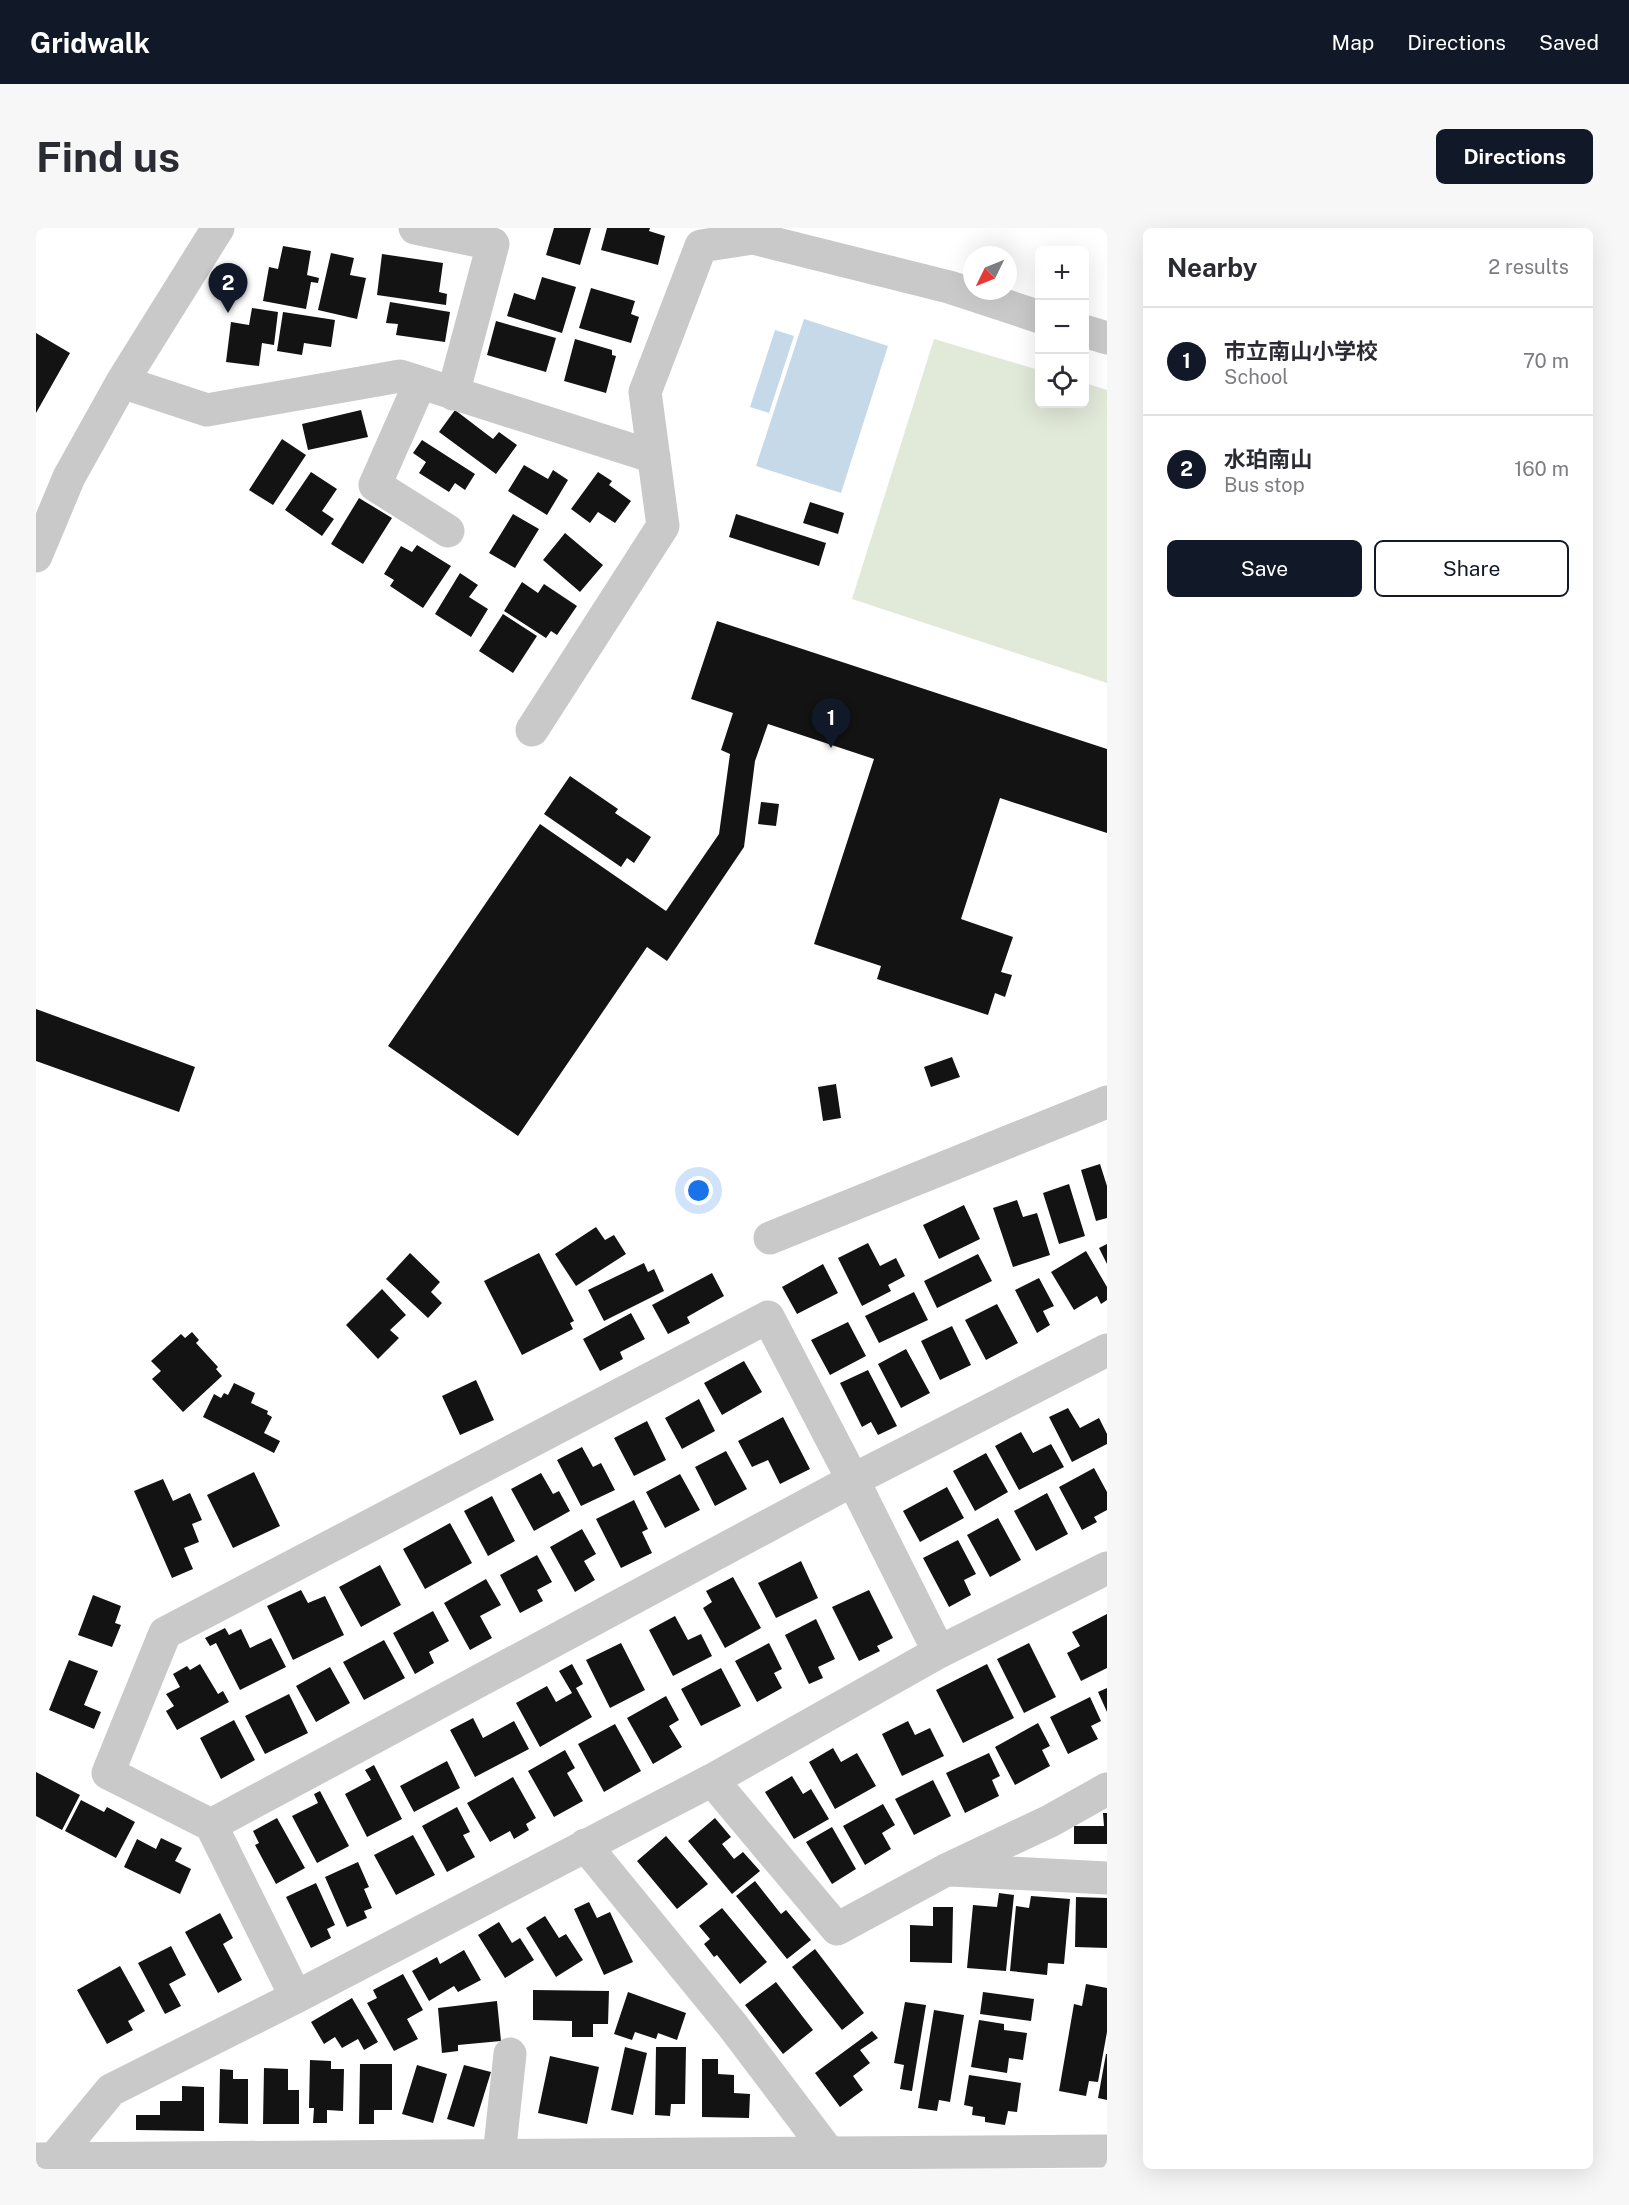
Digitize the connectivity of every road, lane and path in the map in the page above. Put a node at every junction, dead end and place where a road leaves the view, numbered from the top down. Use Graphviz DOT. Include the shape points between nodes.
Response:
graph roads {
  1 [pos="218,228"];
  2 [pos="415,228"];
  3 [pos="1035,314"];
  4 [pos="1089,333"];
  5 [pos="1107,338"];
  6 [pos="122,381"];
  7 [pos="420,383"];
  8 [pos="453,393"];
  9 [pos="654,458"];
  10 [pos="448,531"];
  11 [pos="36,556"];
  12 [pos="532,730"];
  13 [pos="1107,1102"];
  14 [pos="770,1238"];
  15 [pos="1107,1350"];
  16 [pos="853,1479"];
  17 [pos="1107,1568"];
  18 [pos="939,1652"];
  19 [pos="712,1780"];
  20 [pos="1107,1789"];
  21 [pos="211,1825"];
  22 [pos="585,1845"];
  23 [pos="946,1870"];
  24 [pos="1107,1878"];
  25 [pos="296,1997"];
  26 [pos="510,2054"];
  27 [pos="1107,2151"];
  28 [pos="829,2153"];
  29 [pos="45,2160"];
  30 [pos="480,2160"];
  31 [pos="897,2161"];
  1 -- 6 [label="street"];
  2 -- 8 [label="street" via="493,244"];
  3 -- 9 [label="street" via="949,287 753,238 701,246 645,392"];
  4 -- 5 [label="street"];
  6 -- 7 [label="street" via="207,410 400,376"];
  6 -- 11 [label="street" via="69,477"];
  7 -- 8 [label="street"];
  7 -- 10 [label="street" via="375,485"];
  8 -- 9 [label="street"];
  9 -- 12 [label="street" via="663,526"];
  13 -- 14 [label="street"];
  15 -- 16 [label="street"];
  16 -- 18 [label="street"];
  16 -- 21 [label="street"];
  16 -- 21 [label="street" via="768,1317 165,1633 108,1773"];
  17 -- 18 [label="street"];
  18 -- 19 [label="street"];
  19 -- 22 [label="street"];
  19 -- 23 [label="street" via="837,1929"];
  20 -- 23 [label="street"];
  21 -- 25 [label="street"];
  22 -- 25 [label="street"];
  22 -- 28 [label="street" via="733,2026"];
  23 -- 24 [label="street"];
  25 -- 29 [label="street" via="111,2090"];
  26 -- 30 [label="street"];
  27 -- 31 [label="street"];
  28 -- 30 [label="street"];
  28 -- 31 [label="street"];
  29 -- 30 [label="street"];
}
